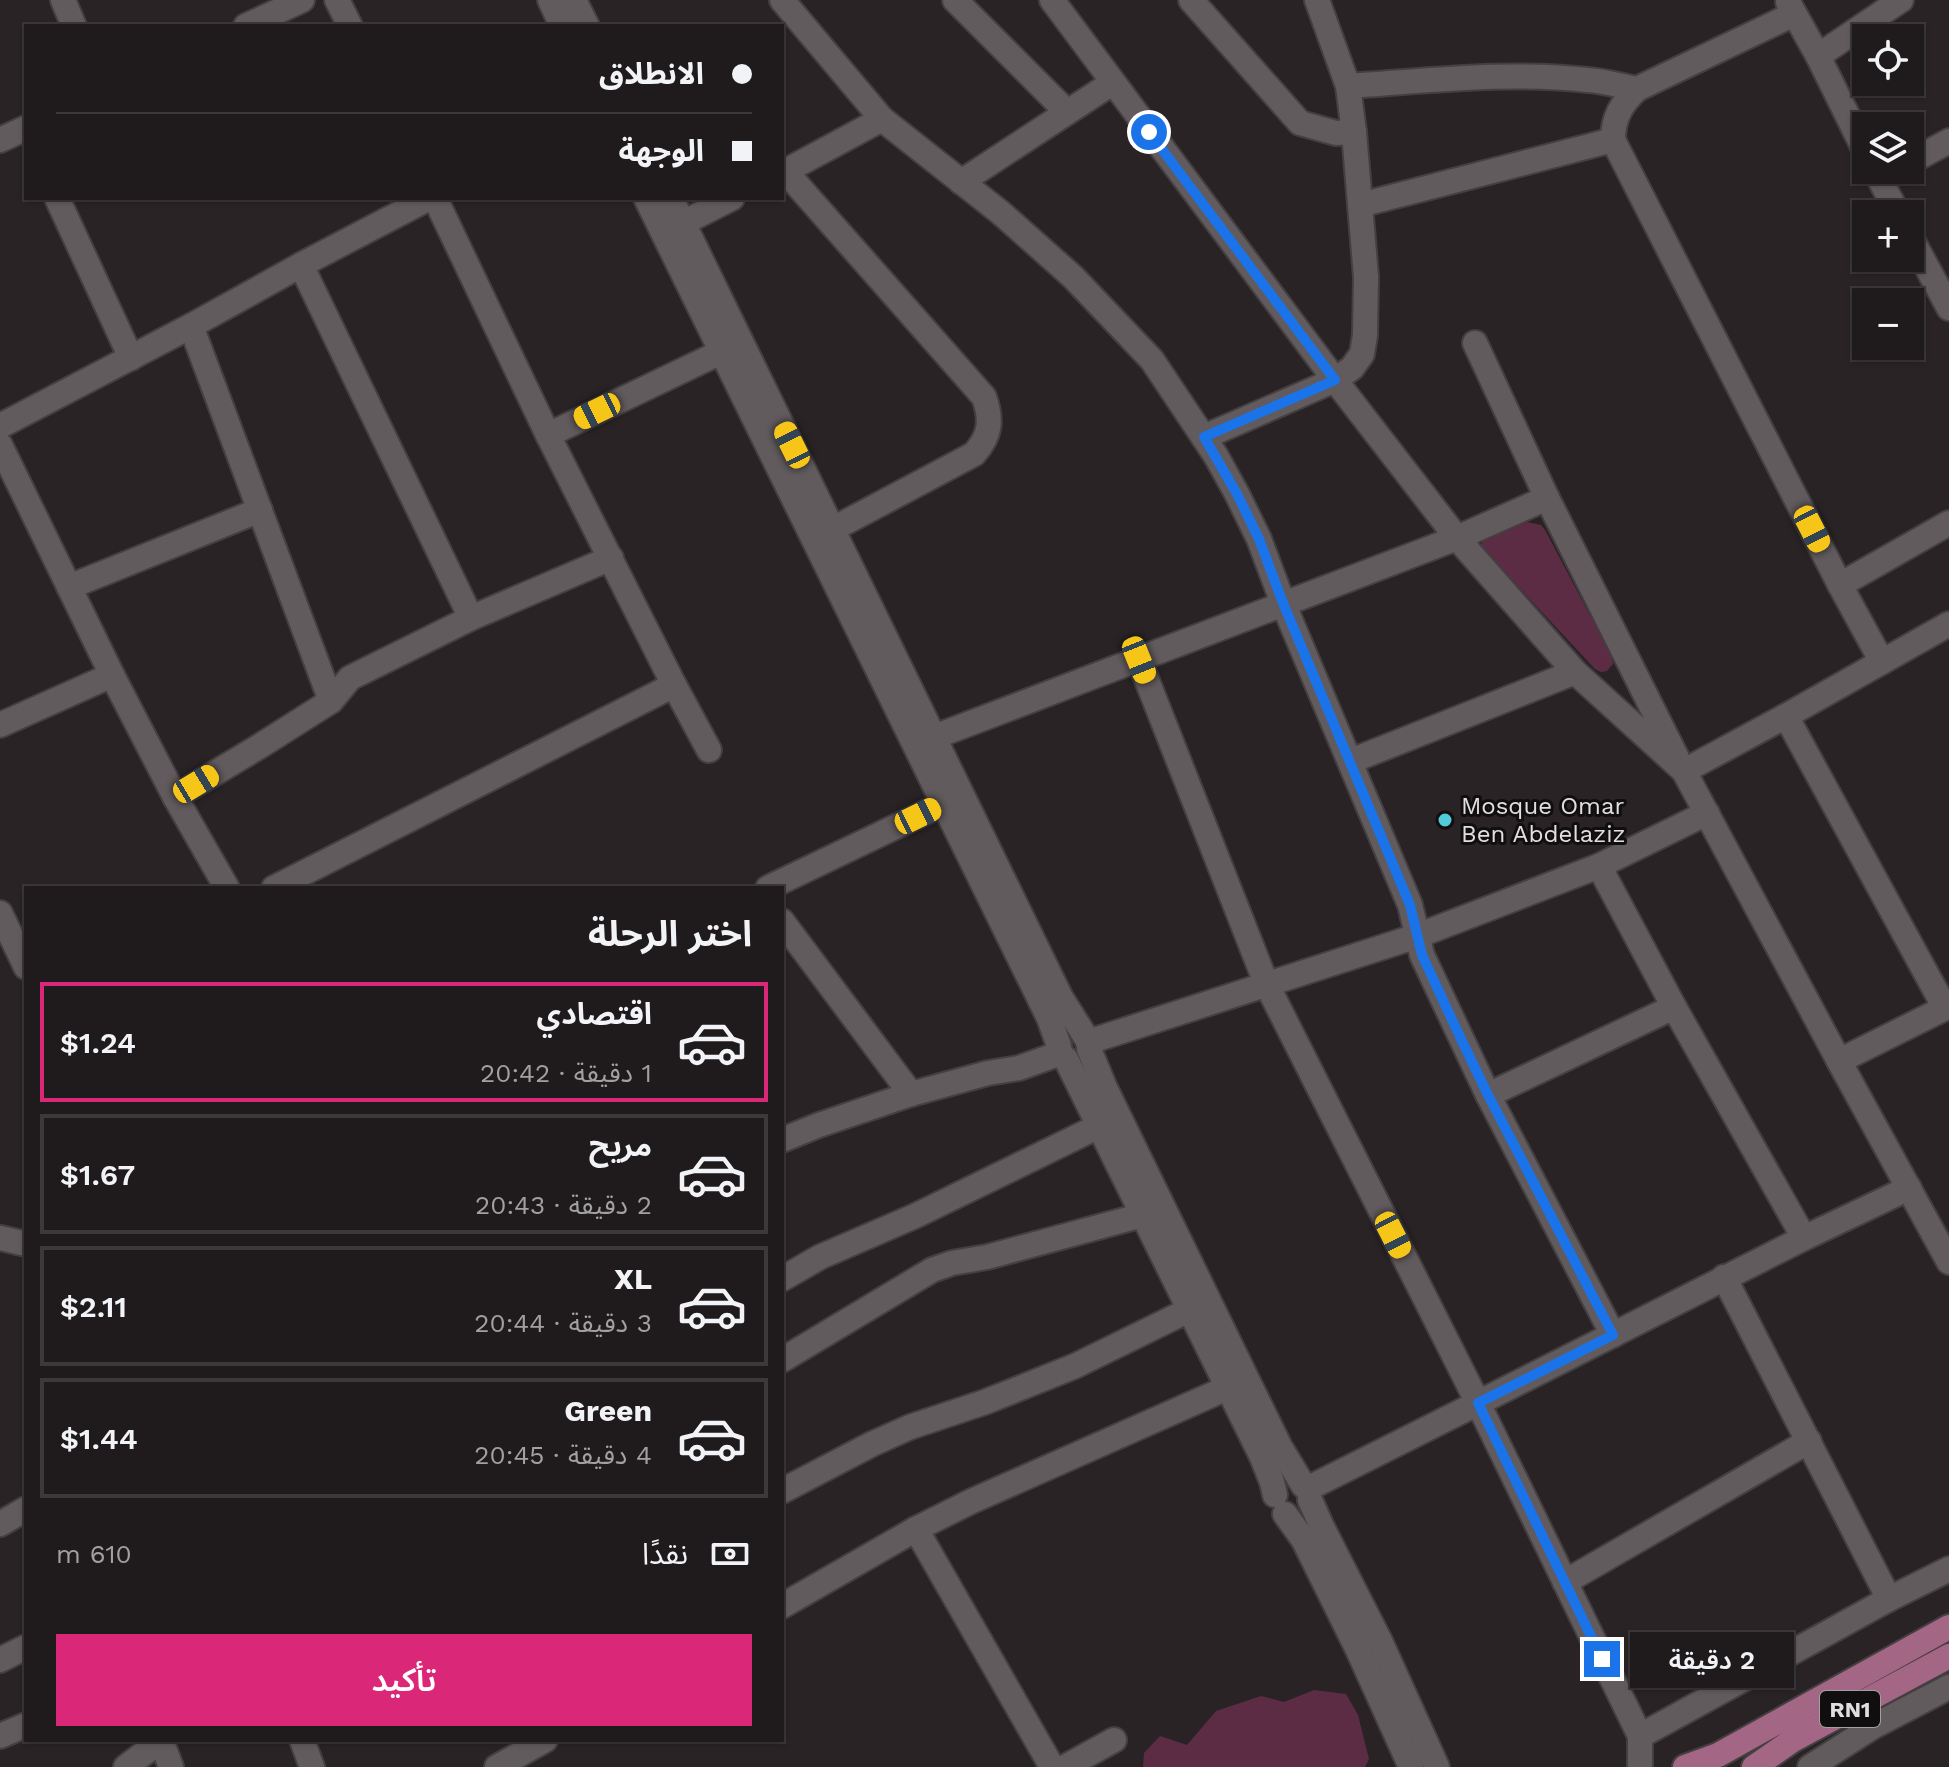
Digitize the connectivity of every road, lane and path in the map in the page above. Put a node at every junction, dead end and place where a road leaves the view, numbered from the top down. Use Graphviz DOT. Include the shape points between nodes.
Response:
graph roads {
  1 [pos="63,0"];
  2 [pos="302,0"];
  3 [pos="337,0"];
  4 [pos="550,0"];
  5 [pos="574,0"];
  6 [pos="955,0"];
  7 [pos="1052,0"];
  8 [pos="1191,0"];
  9 [pos="1317,0"];
  10 [pos="1901,0"];
  11 [pos="784,1"];
  12 [pos="1790,7"];
  13 [pos="73,24"];
  14 [pos="250,24"];
  15 [pos="349,24"];
  16 [pos="561,24"];
  17 [pos="586,24"];
  18 [pos="1818,56"];
  19 [pos="1112,83"];
  20 [pos="1348,86"];
  21 [pos="1637,89"];
  22 [pos="1067,112"];
  23 [pos="882,119"];
  24 [pos="1852,125"];
  25 [pos="24,131"];
  26 [pos="1354,132"];
  27 [pos="0,140"];
  28 [pos="1613,140"];
  29 [pos="1949,141"];
  30 [pos="1924,154"];
  31 [pos="784,172"];
  32 [pos="961,182"];
  33 [pos="58,200"];
  34 [pos="425,200"];
  35 [pos="436,200"];
  36 [pos="647,200"];
  37 [pos="672,200"];
  38 [pos="728,200"];
  39 [pos="1360,205"];
  40 [pos="683,223"];
  41 [pos="1924,262"];
  42 [pos="301,265"];
  43 [pos="1949,308"];
  44 [pos="191,326"];
  45 [pos="1475,343"];
  46 [pos="721,352"];
  47 [pos="131,358"];
  48 [pos="1335,380"];
  49 [pos="0,426"];
  50 [pos="548,435"];
  51 [pos="1204,437"];
  52 [pos="0,445"];
  53 [pos="1547,498"];
  54 [pos="260,510"];
  55 [pos="1949,523"];
  56 [pos="833,529"];
  57 [pos="1457,538"];
  58 [pos="611,558"];
  59 [pos="1840,585"];
  60 [pos="69,587"];
  61 [pos="1283,603"];
  62 [pos="471,618"];
  63 [pos="1947,631"];
  64 [pos="1139,660"];
  65 [pos="1882,662"];
  66 [pos="1575,672"];
  67 [pos="112,675"];
  68 [pos="674,685"];
  69 [pos="331,701"];
  70 [pos="1786,716"];
  71 [pos="0,725"];
  72 [pos="934,737"];
  73 [pos="709,750"];
  74 [pos="1351,761"];
  75 [pos="1684,771"];
  76 [pos="175,797"];
  77 [pos="943,804"];
  78 [pos="1707,813"];
  79 [pos="1599,866"];
  80 [pos="226,886"];
  81 [pos="278,886"];
  82 [pos="772,886"];
  83 [pos="0,913"];
  84 [pos="784,924"];
  85 [pos="1417,936"];
  86 [pos="24,963"];
  87 [pos="1266,983"];
  88 [pos="1674,1007"];
  89 [pos="1947,1007"];
  90 [pos="1087,1042"];
  91 [pos="1062,1053"];
  92 [pos="1839,1061"];
  93 [pos="911,1094"];
  94 [pos="1488,1095"];
  95 [pos="1099,1126"];
  96 [pos="784,1139"];
  97 [pos="1909,1188"];
  98 [pos="1143,1215"];
  99 [pos="0,1238"];
  100 [pos="1804,1238"];
  101 [pos="24,1244"];
  102 [pos="1949,1262"];
  103 [pos="1724,1277"];
  104 [pos="784,1278"];
  105 [pos="1189,1310"];
  106 [pos="1613,1335"];
  107 [pos="784,1359"];
  108 [pos="1227,1388"];
  109 [pos="1478,1403"];
  110 [pos="1809,1441"];
  111 [pos="784,1490"];
  112 [pos="1307,1491"];
  113 [pos="1280,1504"];
  114 [pos="24,1510"];
  115 [pos="0,1524"];
  116 [pos="916,1529"];
  117 [pos="1949,1569"];
  118 [pos="1565,1582"];
  119 [pos="1889,1599"];
  120 [pos="784,1605"];
  121 [pos="1949,1627"];
  122 [pos="24,1648"];
  123 [pos="1949,1656"];
  124 [pos="0,1660"];
  125 [pos="1949,1687"];
  126 [pos="1859,1704"];
  127 [pos="24,1726"];
  128 [pos="1874,1726"];
  129 [pos="0,1736"];
  130 [pos="1640,1736"];
  131 [pos="1114,1740"];
  132 [pos="158,1742"];
  133 [pos="162,1742"];
  134 [pos="303,1742"];
  135 [pos="541,1742"];
  136 [pos="126,1767"];
  137 [pos="171,1767"];
  138 [pos="312,1767"];
  139 [pos="497,1767"];
  140 [pos="1052,1767"];
  141 [pos="1065,1767"];
  142 [pos="1411,1767"];
  143 [pos="1437,1767"];
  144 [pos="1640,1767"];
  145 [pos="1685,1767"];
  146 [pos="1754,1767"];
  147 [pos="1810,1767"];
  1 -- 13 [label="street"];
  2 -- 14 [label="street"];
  3 -- 15 [label="street"];
  4 -- 16 [label="street"];
  5 -- 17 [label="street"];
  6 -- 22 [label="street"];
  7 -- 19 [label="street"];
  8 -- 26 [label="street" via="1300,123"];
  9 -- 20 [label="street"];
  10 -- 18 [label="street"];
  11 -- 23 [label="street"];
  12 -- 18 [label="street"];
  12 -- 21 [label="street"];
  18 -- 24 [label="street"];
  19 -- 22 [label="street"];
  19 -- 48 [label="street"];
  20 -- 21 [label="street" via="1547,77"];
  20 -- 26 [label="street"];
  21 -- 28 [label="street" via="1617,114"];
  22 -- 32 [label="street"];
  23 -- 31 [label="street"];
  23 -- 32 [label="street"];
  25 -- 27 [label="street"];
  26 -- 39 [label="street"];
  28 -- 39 [label="street"];
  28 -- 59 [label="street"];
  29 -- 30 [label="street"];
  31 -- 56 [label="street" via="984,397 990,414 983,444 974,454"];
  32 -- 51 [label="street" via="1073,277 1152,360"];
  33 -- 47 [label="street"];
  34 -- 42 [label="street"];
  35 -- 50 [label="street"];
  36 -- 46 [label="street"];
  37 -- 40 [label="street"];
  38 -- 40 [label="street"];
  39 -- 48 [label="street" via="1365,335 1362,354"];
  40 -- 56 [label="street"];
  41 -- 43 [label="street"];
  42 -- 44 [label="street"];
  42 -- 62 [label="street"];
  44 -- 47 [label="street"];
  44 -- 54 [label="street"];
  45 -- 53 [label="street"];
  46 -- 50 [label="street"];
  46 -- 77 [label="street"];
  47 -- 49 [label="street"];
  48 -- 51 [label="street"];
  48 -- 57 [label="street"];
  50 -- 58 [label="street"];
  51 -- 61 [label="street" via="1254,528"];
  52 -- 60 [label="street"];
  53 -- 57 [label="street"];
  53 -- 75 [label="street"];
  54 -- 60 [label="street"];
  54 -- 69 [label="street"];
  55 -- 59 [label="street"];
  56 -- 72 [label="street"];
  57 -- 61 [label="street"];
  57 -- 66 [label="street"];
  58 -- 62 [label="street"];
  58 -- 68 [label="street"];
  59 -- 65 [label="street"];
  60 -- 67 [label="street"];
  61 -- 64 [label="street"];
  61 -- 74 [label="street"];
  62 -- 69 [label="street" via="350,678"];
  63 -- 65 [label="street"];
  64 -- 72 [label="street"];
  64 -- 87 [label="street"];
  65 -- 70 [label="street"];
  66 -- 74 [label="street"];
  66 -- 75 [label="street"];
  67 -- 71 [label="street"];
  67 -- 76 [label="street"];
  68 -- 73 [label="street"];
  68 -- 81 [label="street"];
  69 -- 76 [label="street"];
  70 -- 75 [label="street"];
  70 -- 89 [label="street"];
  72 -- 90 [label="street"];
  74 -- 85 [label="street" via="1410,905"];
  75 -- 78 [label="street"];
  76 -- 80 [label="street"];
  77 -- 82 [label="street"];
  77 -- 91 [label="street"];
  78 -- 79 [label="street"];
  78 -- 92 [label="street"];
  79 -- 85 [label="street"];
  79 -- 88 [label="street"];
  83 -- 86 [label="street"];
  84 -- 93 [label="street"];
  85 -- 87 [label="street"];
  85 -- 94 [label="street"];
  87 -- 90 [label="street"];
  87 -- 109 [label="street"];
  88 -- 94 [label="street"];
  88 -- 100 [label="street"];
  89 -- 92 [label="street"];
  90 -- 91 [label="street" via="1076,1032 1067,1033 1060,1041"];
  90 -- 112 [label="street" via="1280,1447"];
  91 -- 93 [label="street"];
  91 -- 95 [label="street"];
  92 -- 97 [label="street"];
  93 -- 96 [label="street"];
  94 -- 106 [label="street"];
  95 -- 98 [label="street"];
  95 -- 104 [label="street"];
  97 -- 100 [label="street"];
  97 -- 102 [label="street"];
  98 -- 105 [label="street"];
  98 -- 107 [label="street" via="932,1270"];
  99 -- 101 [label="street"];
  100 -- 103 [label="street"];
  103 -- 106 [label="street"];
  103 -- 110 [label="street"];
  105 -- 108 [label="street"];
  105 -- 111 [label="street" via="1075,1366 910,1427"];
  106 -- 109 [label="street"];
  108 -- 113 [label="street"];
  108 -- 116 [label="street"];
  109 -- 112 [label="street"];
  109 -- 118 [label="street"];
  110 -- 118 [label="street"];
  110 -- 119 [label="street"];
  112 -- 113 [label="street" via="1301,1514"];
  112 -- 143 [label="street"];
  113 -- 142 [label="street" via="1317,1565"];
  114 -- 115 [label="street"];
  116 -- 120 [label="street"];
  116 -- 140 [label="street"];
  117 -- 119 [label="street"];
  118 -- 130 [label="street"];
  119 -- 130 [label="street"];
  121 -- 145 [label="main road, RN1" via="1718,1755"];
  122 -- 124 [label="street"];
  123 -- 126 [label="main road, RN1"];
  125 -- 128 [label="street"];
  126 -- 128 [label="street"];
  126 -- 146 [label="main road, RN1"];
  127 -- 129 [label="street"];
  128 -- 147 [label="street"];
  130 -- 144 [label="street"];
  131 -- 141 [label="street"];
  132 -- 136 [label="street"];
  133 -- 137 [label="street"];
  134 -- 138 [label="street"];
  135 -- 139 [label="street"];
}
